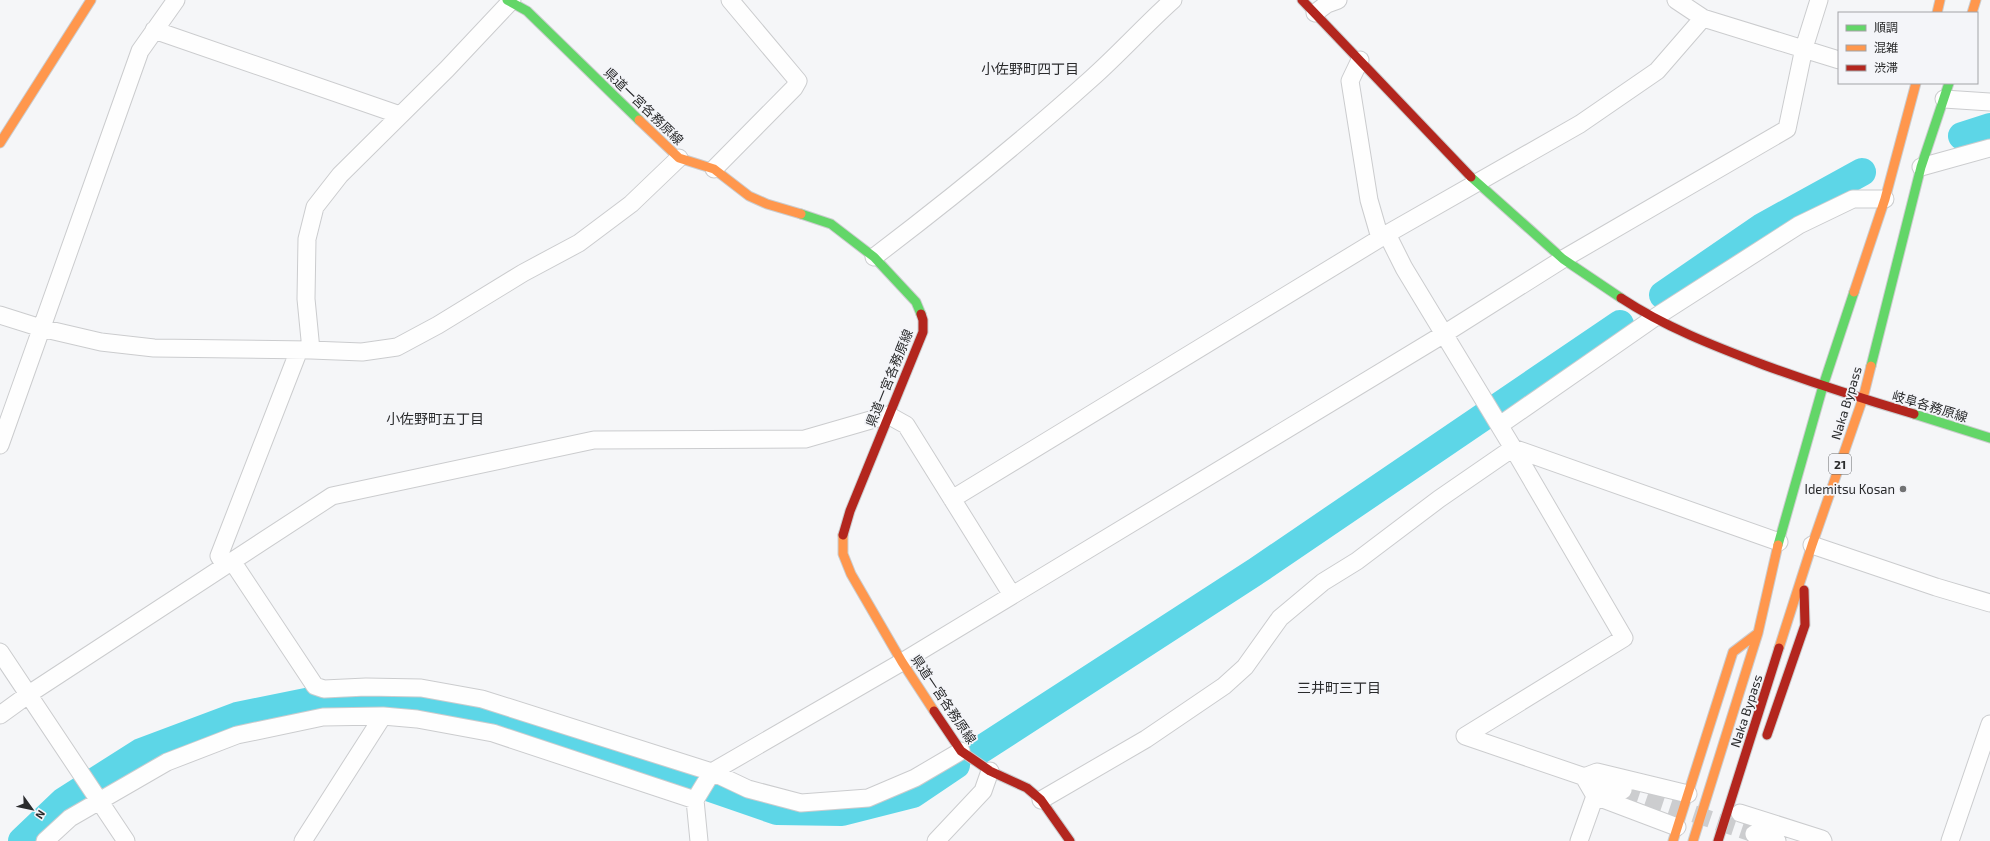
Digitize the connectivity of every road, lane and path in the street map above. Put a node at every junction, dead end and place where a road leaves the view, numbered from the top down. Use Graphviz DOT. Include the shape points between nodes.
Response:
graph roads {
  1 [pos="91,0"];
  2 [pos="176,0"];
  3 [pos="510,0"];
  4 [pos="730,0"];
  5 [pos="1173,0"];
  6 [pos="1302,0"];
  7 [pos="1338,0"];
  8 [pos="1676,0"];
  9 [pos="1819,0"];
  10 [pos="1940,0"];
  11 [pos="1976,0"];
  12 [pos="1937,12"];
  13 [pos="1972,12"];
  14 [pos="1315,13"];
  15 [pos="1703,18"];
  16 [pos="154,30"];
  17 [pos="1804,48"];
  18 [pos="1360,60"];
  19 [pos="1838,60"];
  20 [pos="1912,84"];
  21 [pos="1947,91"];
  22 [pos="1990,102"];
  23 [pos="400,115"];
  24 [pos="0,143"];
  25 [pos="1990,148"];
  26 [pos="679,158"];
  27 [pos="1921,167"];
  28 [pos="714,169"];
  29 [pos="1476,182"];
  30 [pos="1885,199"];
  31 [pos="1384,236"];
  32 [pos="874,257"];
  33 [pos="1563,259"];
  34 [pos="0,315"];
  35 [pos="1654,318"];
  36 [pos="41,328"];
  37 [pos="1444,334"];
  38 [pos="305,350"];
  39 [pos="1823,386"];
  40 [pos="1863,398"];
  41 [pos="888,415"];
  42 [pos="1494,415"];
  43 [pos="1990,438"];
  44 [pos="0,445"];
  45 [pos="1513,448"];
  46 [pos="952,499"];
  47 [pos="1779,542"];
  48 [pos="1812,545"];
  49 [pos="228,563"];
  50 [pos="1803,573"];
  51 [pos="1012,595"];
  52 [pos="1990,603"];
  53 [pos="1758,633"];
  54 [pos="0,652"];
  55 [pos="902,662"];
  56 [pos="29,694"];
  57 [pos="0,715"];
  58 [pos="383,716"];
  59 [pos="1990,724"];
  60 [pos="1763,746"];
  61 [pos="961,751"];
  62 [pos="990,771"];
  63 [pos="710,775"];
  64 [pos="1584,777"];
  65 [pos="1623,790"];
  66 [pos="1688,794"];
  67 [pos="1594,796"];
  68 [pos="97,797"];
  69 [pos="697,797"];
  70 [pos="1041,800"];
  71 [pos="1740,813"];
  72 [pos="1675,834"];
  73 [pos="1754,834"];
  74 [pos="45,841"];
  75 [pos="126,841"];
  76 [pos="303,841"];
  77 [pos="699,841"];
  78 [pos="936,841"];
  79 [pos="1070,841"];
  80 [pos="1579,841"];
  81 [pos="1694,841"];
  82 [pos="1718,841"];
  83 [pos="1777,841"];
  84 [pos="1823,841"];
  85 [pos="1950,841"];
  1 -- 24 [label="main road"];
  2 -- 16 [label="street"];
  3 -- 23 [label="street"];
  3 -- 26 [label="main road, 県道一宮各務原線" via="527,11"];
  4 -- 28 [label="street" via="798,80 794,88"];
  5 -- 32 [label="street" via="1094,77 1004,155"];
  6 -- 14 [label="main road, 岐阜各務原線"];
  7 -- 14 [label="street"];
  8 -- 15 [label="street"];
  9 -- 17 [label="street"];
  10 -- 12 [label="main road"];
  11 -- 13 [label="main road"];
  14 -- 18 [label="main road, 岐阜各務原線"];
  15 -- 17 [label="street"];
  15 -- 29 [label="street" via="1657,71 1580,124"];
  16 -- 23 [label="street"];
  16 -- 36 [label="street" via="140,51"];
  17 -- 19 [label="street"];
  17 -- 33 [label="street" via="1787,129"];
  18 -- 29 [label="main road, 岐阜各務原線"];
  18 -- 31 [label="street" via="1350,81 1369,200"];
  20 -- 30 [label="main road, Naka Bypass"];
  21 -- 22 [label="street"];
  21 -- 27 [label="main road, Naka Bypass / 21"];
  23 -- 38 [label="street" via="340,175 315,207 307,239"];
  25 -- 27 [label="street"];
  26 -- 28 [label="main road, 県道一宮各務原線"];
  26 -- 38 [label="street" via="631,204 579,243 396,347 362,352"];
  27 -- 40 [label="main road, Naka Bypass / 21"];
  28 -- 32 [label="main road, 県道一宮各務原線" via="749,196 831,224"];
  29 -- 31 [label="street"];
  29 -- 33 [label="main road, 岐阜各務原線"];
  30 -- 35 [label="street" via="1853,199 1799,225"];
  30 -- 39 [label="main road, Naka Bypass"];
  31 -- 37 [label="street"];
  31 -- 46 [label="street"];
  32 -- 41 [label="main road, 県道一宮各務原線" via="916,302 923,320 923,332"];
  33 -- 35 [label="main road, 岐阜各務原線"];
  33 -- 37 [label="street"];
  34 -- 36 [label="street"];
  35 -- 39 [label="main road, 岐阜各務原線" via="1710,345"];
  35 -- 42 [label="street"];
  36 -- 38 [label="street" via="101,342 154,348"];
  36 -- 44 [label="street"];
  37 -- 42 [label="street"];
  37 -- 51 [label="street"];
  38 -- 49 [label="street" via="219,556"];
  39 -- 40 [label="main road, 岐阜各務原線"];
  39 -- 47 [label="main road, Naka Bypass"];
  40 -- 43 [label="main road, 岐阜各務原線"];
  40 -- 48 [label="main road, Naka Bypass / 21"];
  41 -- 46 [label="street" via="906,425"];
  41 -- 49 [label="street" via="805,439 594,440 332,496"];
  41 -- 55 [label="main road, 県道一宮各務原線" via="850,511 842,539 843,554 851,574"];
  42 -- 45 [label="street"];
  45 -- 47 [label="street"];
  45 -- 64 [label="street" via="1624,638 1465,736"];
  45 -- 70 [label="street" via="1317,587 1280,618 1245,667 1224,686 1146,739"];
  46 -- 51 [label="street"];
  47 -- 53 [label="main road, Naka Bypass"];
  48 -- 50 [label="main road, Naka Bypass / 21"];
  48 -- 52 [label="street"];
  49 -- 56 [label="street"];
  49 -- 63 [label="street" via="315,686 324,689 421,688 482,700"];
  50 -- 60 [label="main road" via="1805,625"];
  50 -- 82 [label="main road, Naka Bypass / 21"];
  51 -- 55 [label="street"];
  53 -- 66 [label="main road" via="1733,652"];
  53 -- 81 [label="main road, Naka Bypass"];
  54 -- 56 [label="street"];
  55 -- 61 [label="main road, 県道一宮各務原線"];
  55 -- 63 [label="street"];
  56 -- 57 [label="street"];
  56 -- 68 [label="street"];
  58 -- 68 [label="street" via="323,717 238,735 167,762"];
  58 -- 69 [label="street" via="417,719 493,734"];
  58 -- 76 [label="street"];
  59 -- 85 [label="street"];
  61 -- 62 [label="main road, 県道一宮各務原線"];
  61 -- 63 [label="street" via="915,778 868,798 801,803 748,789"];
  62 -- 70 [label="main road, 県道一宮各務原線" via="1027,788"];
  62 -- 78 [label="street" via="983,791"];
  63 -- 69 [label="street"];
  64 -- 65 [label="street"];
  64 -- 66 [label="street" via="1597,772"];
  64 -- 67 [label="street"];
  66 -- 72 [label="main road"];
  67 -- 72 [label="street"];
  67 -- 80 [label="street"];
  68 -- 74 [label="street"];
  68 -- 75 [label="street"];
  69 -- 77 [label="street"];
  70 -- 79 [label="main road, 県道一宮各務原線"];
  71 -- 84 [label="street"];
  73 -- 83 [label="street"];
}
